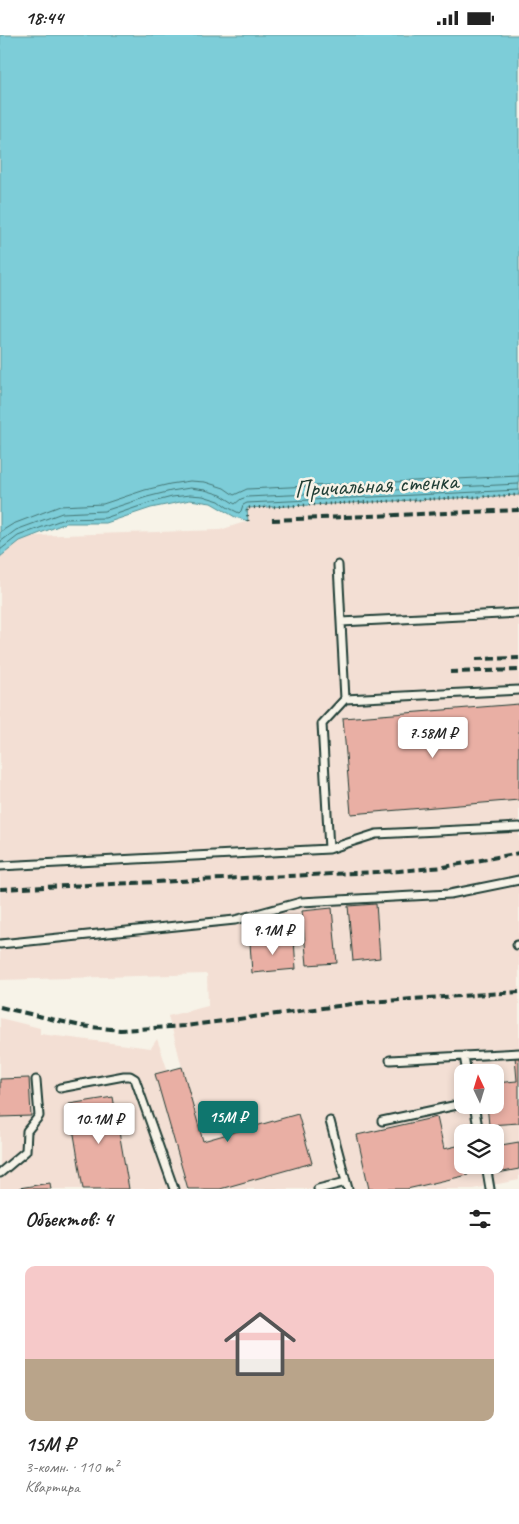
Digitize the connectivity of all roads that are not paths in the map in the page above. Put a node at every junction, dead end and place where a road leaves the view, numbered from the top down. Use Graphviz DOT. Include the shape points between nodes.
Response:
graph roads {
  1 [pos="338,565"];
  2 [pos="519,613"];
  3 [pos="341,622"];
  4 [pos="519,690"];
  5 [pos="345,699"];
  6 [pos="519,827"];
  7 [pos="329,849"];
  8 [pos="0,866"];
  9 [pos="519,880"];
  10 [pos="0,944"];
  11 [pos="519,1053"];
  12 [pos="464,1056"];
  13 [pos="390,1060"];
  14 [pos="465,1064"];
  15 [pos="36,1080"];
  16 [pos="60,1087"];
  17 [pos="454,1106"];
  18 [pos="330,1121"];
  19 [pos="382,1121"];
  20 [pos="0,1173"];
  21 [pos="488,1174"];
  22 [pos="347,1185"];
  23 [pos="174,1189"];
  24 [pos="318,1189"];
  25 [pos="490,1189"];
  1 -- 3 [label="lane"];
  2 -- 3 [label="lane"];
  3 -- 5 [label="lane"];
  4 -- 5 [label="lane"];
  5 -- 7 [label="lane" via="322,724"];
  6 -- 7 [label="lane" via="376,834"];
  7 -- 8 [label="lane"];
  9 -- 10 [label="lane" via="450,894 301,902 235,920"];
  11 -- 12 [label="lane"];
  12 -- 13 [label="lane"];
  12 -- 14 [label="lane"];
  15 -- 20 [label="lane" via="39,1117 26,1133 28,1149"];
  16 -- 23 [label="lane" via="124,1075 135,1079"];
  17 -- 19 [label="lane"];
  18 -- 22 [label="lane"];
  21 -- 25 [label="lane"];
  22 -- 24 [label="lane"];
}
